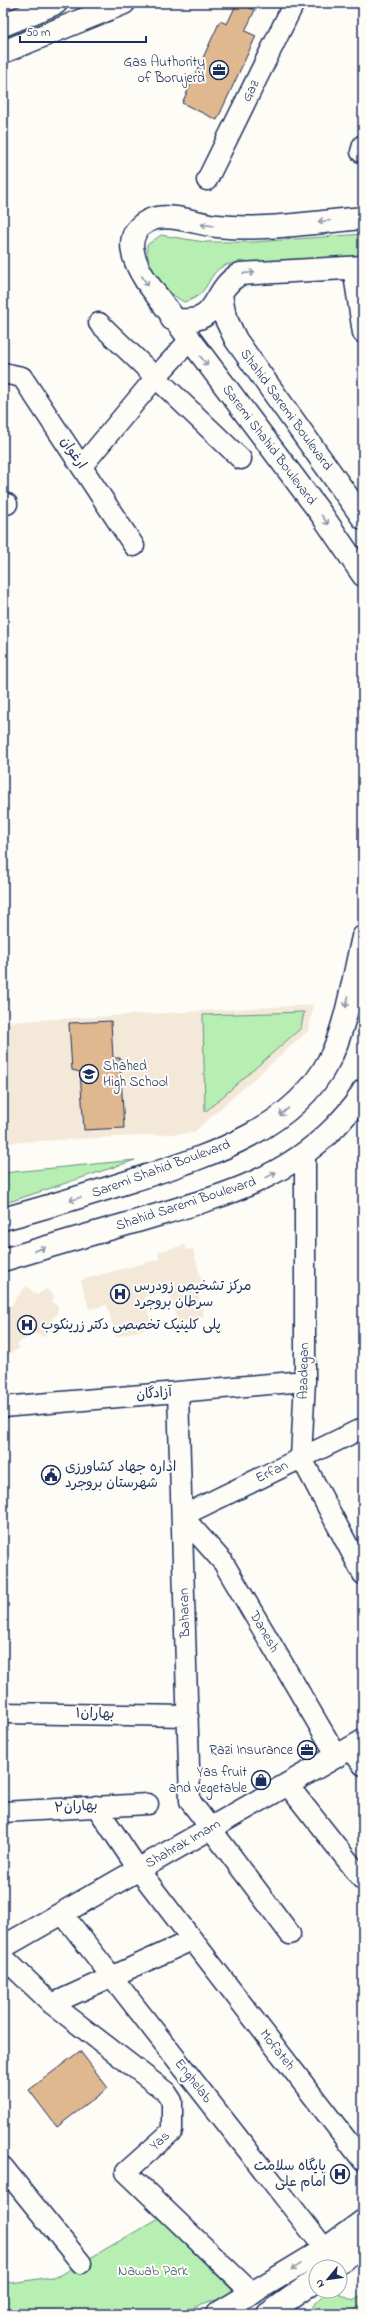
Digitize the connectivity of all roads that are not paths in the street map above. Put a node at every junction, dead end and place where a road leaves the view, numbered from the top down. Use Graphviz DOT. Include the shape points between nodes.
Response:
graph roads {
  1 [pos="56,3"];
  2 [pos="124,3"];
  3 [pos="294,3"];
  4 [pos="3,25"];
  5 [pos="3,52"];
  6 [pos="207,180"];
  7 [pos="363,218"];
  8 [pos="358,268"];
  9 [pos="220,295"];
  10 [pos="172,319"];
  11 [pos="99,323"];
  12 [pos="363,334"];
  13 [pos="189,341"];
  14 [pos="3,373"];
  15 [pos="156,377"];
  16 [pos="241,459"];
  17 [pos="82,466"];
  18 [pos="363,518"];
  19 [pos="134,546"];
  20 [pos="363,575"];
  21 [pos="363,937"];
  22 [pos="362,1093"];
  23 [pos="305,1153"];
  24 [pos="3,1219"];
  25 [pos="3,1260"];
  26 [pos="305,1381"];
  27 [pos="178,1392"];
  28 [pos="3,1407"];
  29 [pos="363,1428"];
  30 [pos="301,1457"];
  31 [pos="182,1516"];
  32 [pos="363,1574"];
  33 [pos="3,1713"];
  34 [pos="188,1716"];
  35 [pos="353,1752"];
  36 [pos="287,1784"];
  37 [pos="148,1804"];
  38 [pos="96,1806"];
  39 [pos="3,1812"];
  40 [pos="211,1828"];
  41 [pos="138,1869"];
  42 [pos="363,1880"];
  43 [pos="62,1913"];
  44 [pos="290,1934"];
  45 [pos="192,1940"];
  46 [pos="3,1947"];
  47 [pos="3,1957"];
  48 [pos="112,1977"];
  49 [pos="52,2004"];
  50 [pos="363,2161"];
  51 [pos="3,2167"];
  52 [pos="363,2221"];
  53 [pos="363,2245"];
  54 [pos="329,2258"];
  55 [pos="81,2263"];
  56 [pos="308,2286"];
  57 [pos="253,2294"];
  58 [pos="217,2314"];
  59 [pos="268,2314"];
  1 -- 4 [label="main road"];
  2 -- 5 [label="main road"];
  3 -- 6 [label="street, Gaz"];
  7 -- 10 [label="main road, one-way" via="234,227 171,218 147,221 135,233 132,240 132,255"];
  9 -- 8 [label="main road, one-way" via="227,283 240,274"];
  8 -- 12 [label="street"];
  9 -- 10 [label="main road" via="214,306 201,318"];
  9 -- 18 [label="main road, Shahid Saremi Boulevard" via="225,317 236,340"];
  10 -- 13 [label="main road, Saremi Shahid Boulevard"];
  11 -- 15 [label="street"];
  13 -- 15 [label="street"];
  13 -- 20 [label="main road, Saremi Shahid Boulevard, one-way" via="322,515"];
  14 -- 17 [label="street, ارغوان" via="22,377"];
  15 -- 16 [label="street"];
  15 -- 17 [label="street"];
  17 -- 19 [label="street, ارغوان"];
  21 -- 24 [label="main road, Saremi Shahid Boulevard, one-way" via="338,1041 328,1063 304,1095 280,1116 256,1132 171,1168"];
  22 -- 23 [label="main road, Shahid Saremi Boulevard" via="345,1116"];
  25 -- 23 [label="main road, Shahid Saremi Boulevard, one-way" via="234,1191 265,1179"];
  23 -- 26 [label="street, Azadegan"];
  26 -- 27 [label="street, آزادگان"];
  26 -- 30 [label="street, Azadegan"];
  27 -- 28 [label="street, آزادگان"];
  27 -- 31 [label="street, Baharan"];
  29 -- 30 [label="street, Erfan"];
  30 -- 31 [label="street, Erfan"];
  30 -- 32 [label="street"];
  31 -- 34 [label="street, Baharan"];
  31 -- 35 [label="street, Danesh" via="223,1562"];
  33 -- 34 [label="street, بهاران۱"];
  34 -- 40 [label="street, Baharan" via="190,1800"];
  35 -- 36 [label="main road, Shahrak Imam"];
  36 -- 40 [label="main road, Shahrak Imam"];
  36 -- 42 [label="street"];
  37 -- 38 [label="street, بهاران۲"];
  38 -- 39 [label="street, بهاران۲"];
  38 -- 41 [label="street, Mofateh"];
  40 -- 41 [label="main road, Shahrak Imam"];
  40 -- 44 [label="street, Baharan"];
  41 -- 43 [label="main road, Shahrak Imam"];
  41 -- 45 [label="street, Mofateh"];
  43 -- 46 [label="main road, Shahrak Imam"];
  43 -- 48 [label="street, Enghelab"];
  45 -- 48 [label="street"];
  45 -- 50 [label="street, Mofateh"];
  47 -- 49 [label="street, Yas"];
  48 -- 49 [label="street"];
  48 -- 54 [label="street, Enghelab"];
  49 -- 57 [label="street, Yas" via="166,2092 172,2101 172,2131 126,2172"];
  51 -- 55 [label="street"];
  52 -- 54 [label="main road"];
  53 -- 54 [label="main road"];
  54 -- 57 [label="main road, one-way"];
  56 -- 59 [label="main road"];
  57 -- 58 [label="main road"];
}
